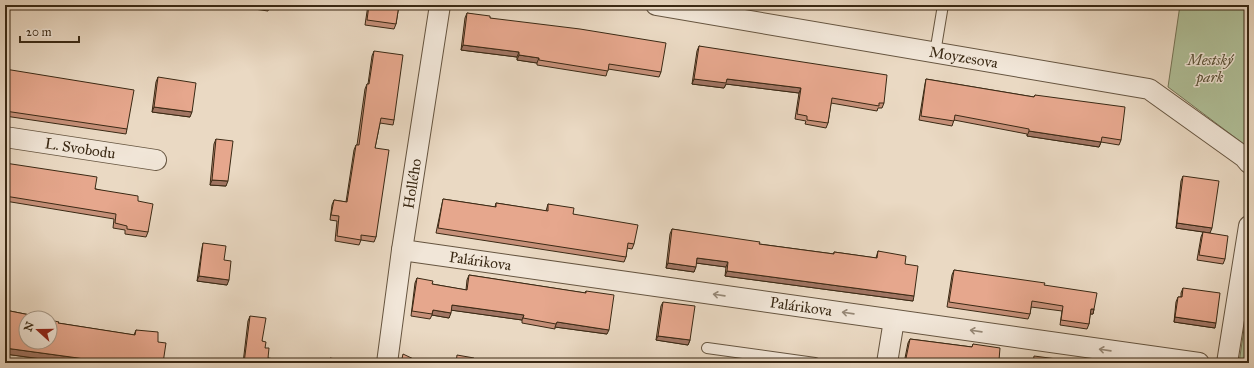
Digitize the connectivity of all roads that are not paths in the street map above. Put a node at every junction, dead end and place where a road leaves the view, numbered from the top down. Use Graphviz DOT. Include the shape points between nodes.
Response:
graph roads {
  1 [pos="440,5"];
  2 [pos="656,5"];
  3 [pos="944,5"];
  4 [pos="935,53"];
  5 [pos="5,137"];
  6 [pos="156,160"];
  7 [pos="1249,163"];
  8 [pos="1249,226"];
  9 [pos="402,250"];
  10 [pos="894,320"];
  11 [pos="707,348"];
  12 [pos="386,363"];
  13 [pos="814,363"];
  14 [pos="887,363"];
  15 [pos="1199,363"];
  16 [pos="1227,363"];
  1 -- 9 [label="street, Hollého"];
  2 -- 4 [label="street, Moyzesova"];
  3 -- 4 [label="lane"];
  4 -- 7 [label="street, Moyzesova" via="1149,89"];
  5 -- 6 [label="street, L. Svobodu"];
  8 -- 16 [label="street"];
  10 -- 9 [label="street, Palárikova, one-way"];
  9 -- 12 [label="street, Hollého"];
  10 -- 14 [label="street"];
  15 -- 10 [label="street, Palárikova, one-way"];
  11 -- 13 [label="lane"];
}
